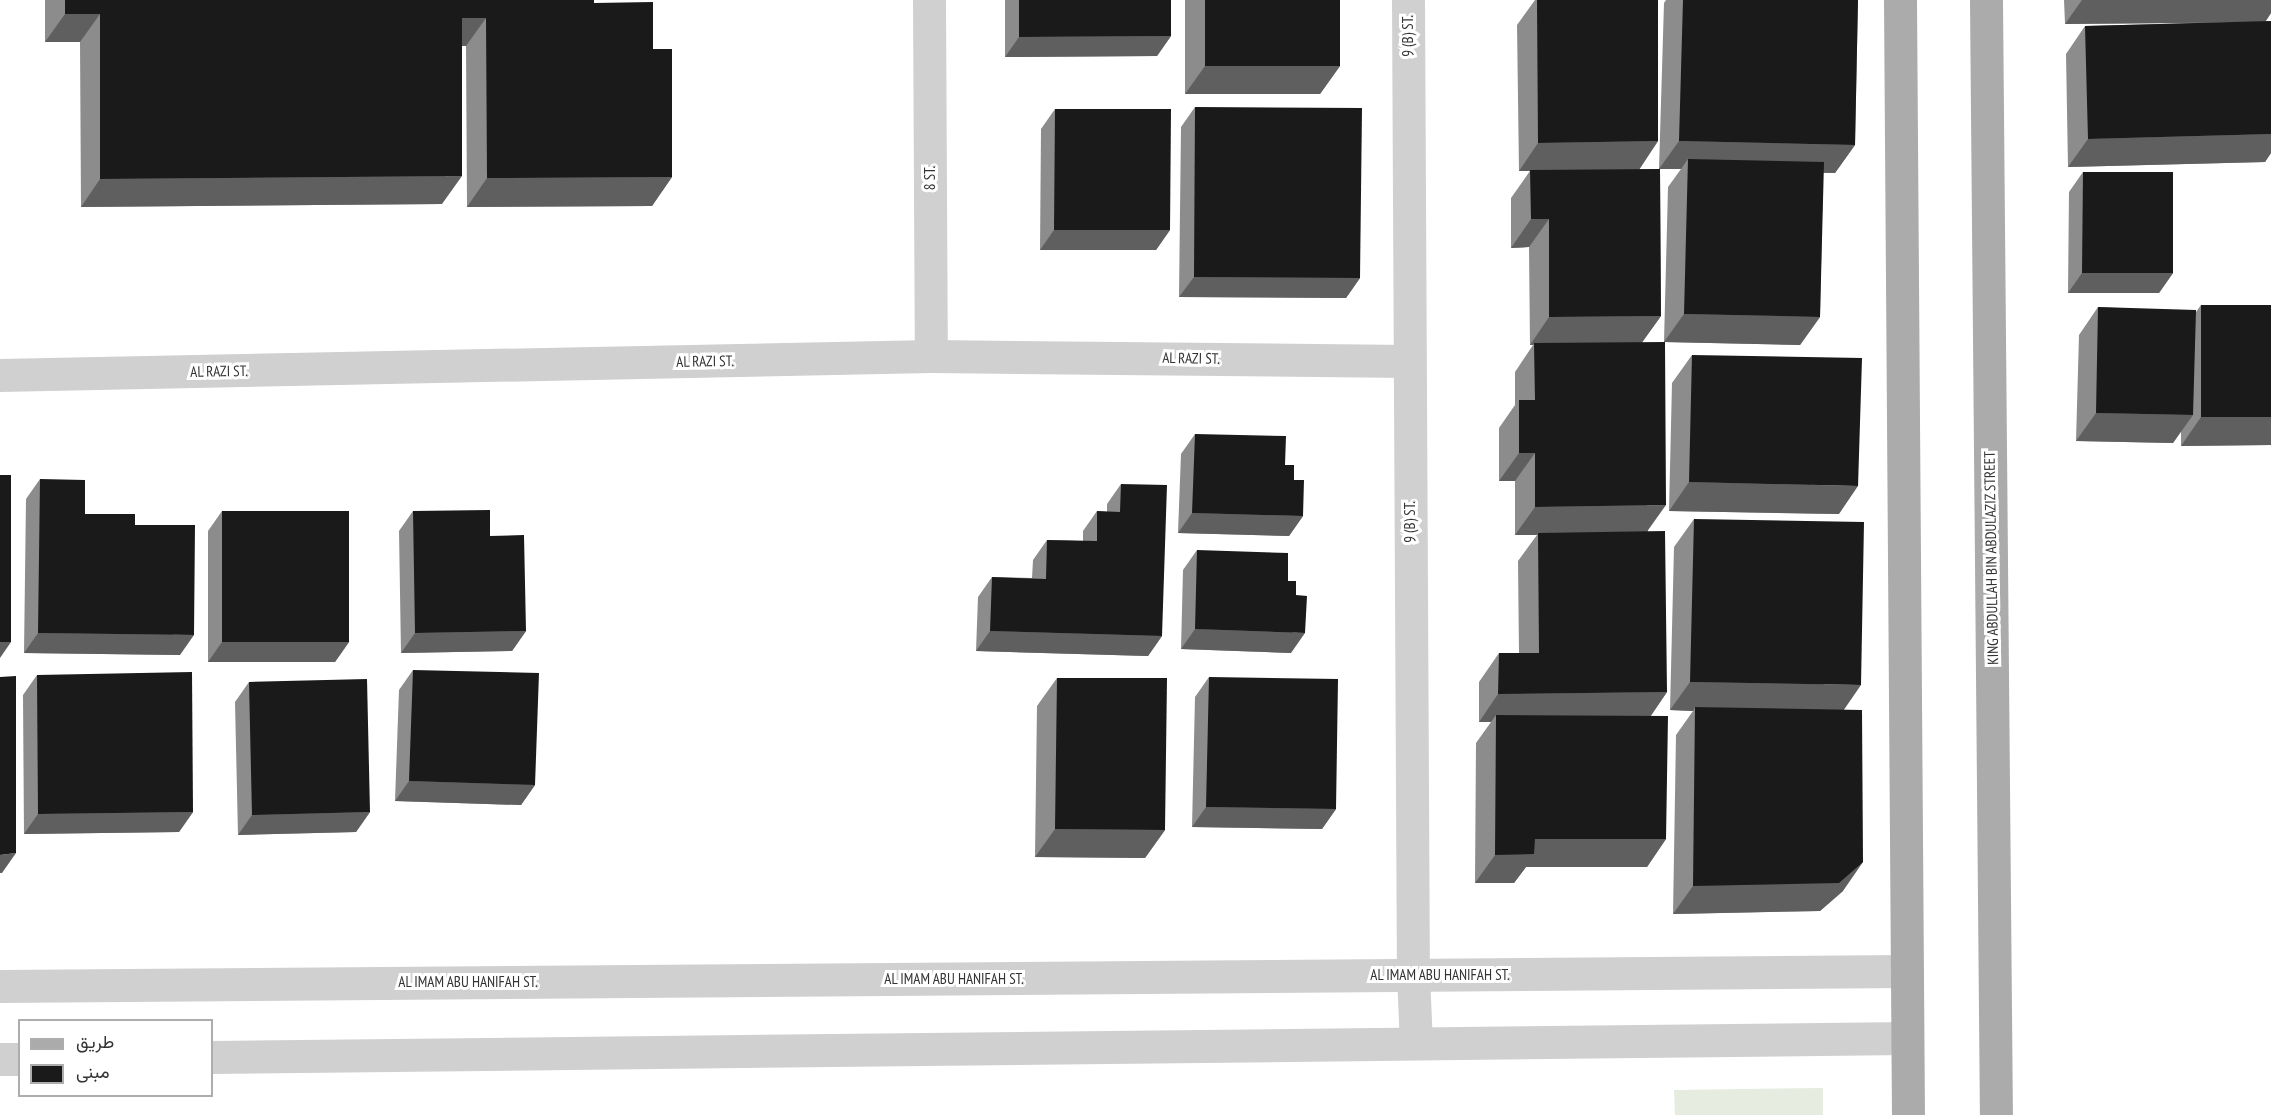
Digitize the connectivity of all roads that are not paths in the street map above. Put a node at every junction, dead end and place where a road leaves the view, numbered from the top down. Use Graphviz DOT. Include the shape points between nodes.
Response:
graph roads {
  1 [pos="929,0"];
  2 [pos="1408,0"];
  3 [pos="1900,0"];
  4 [pos="1986,0"];
  5 [pos="931,356"];
  6 [pos="1409,361"];
  7 [pos="0,375"];
  8 [pos="1907,971"];
  9 [pos="1413,975"];
  10 [pos="0,986"];
  11 [pos="1907,1038"];
  12 [pos="1416,1043"];
  13 [pos="213,1057"];
  14 [pos="0,1059"];
  15 [pos="18,1059"];
  16 [pos="1908,1115"];
  17 [pos="1996,1115"];
  1 -- 5 [label="street, 8 ST."];
  2 -- 6 [label="street, 9 (B) ST."];
  3 -- 8 [label="main road"];
  4 -- 17 [label="main road, KING ABDULLAH BIN ABDULAZIZ STREET"];
  5 -- 6 [label="street, AL RAZI ST."];
  5 -- 7 [label="street, AL RAZI ST."];
  6 -- 9 [label="street, 9 (B) ST."];
  8 -- 9 [label="street, AL IMAM ABU HANIFAH ST."];
  8 -- 11 [label="main road"];
  9 -- 10 [label="street, AL IMAM ABU HANIFAH ST."];
  9 -- 12 [label="street, 9 (B) ST."];
  11 -- 12 [label="street"];
  11 -- 16 [label="main road"];
  12 -- 13 [label="street"];
  14 -- 15 [label="street"];
}
